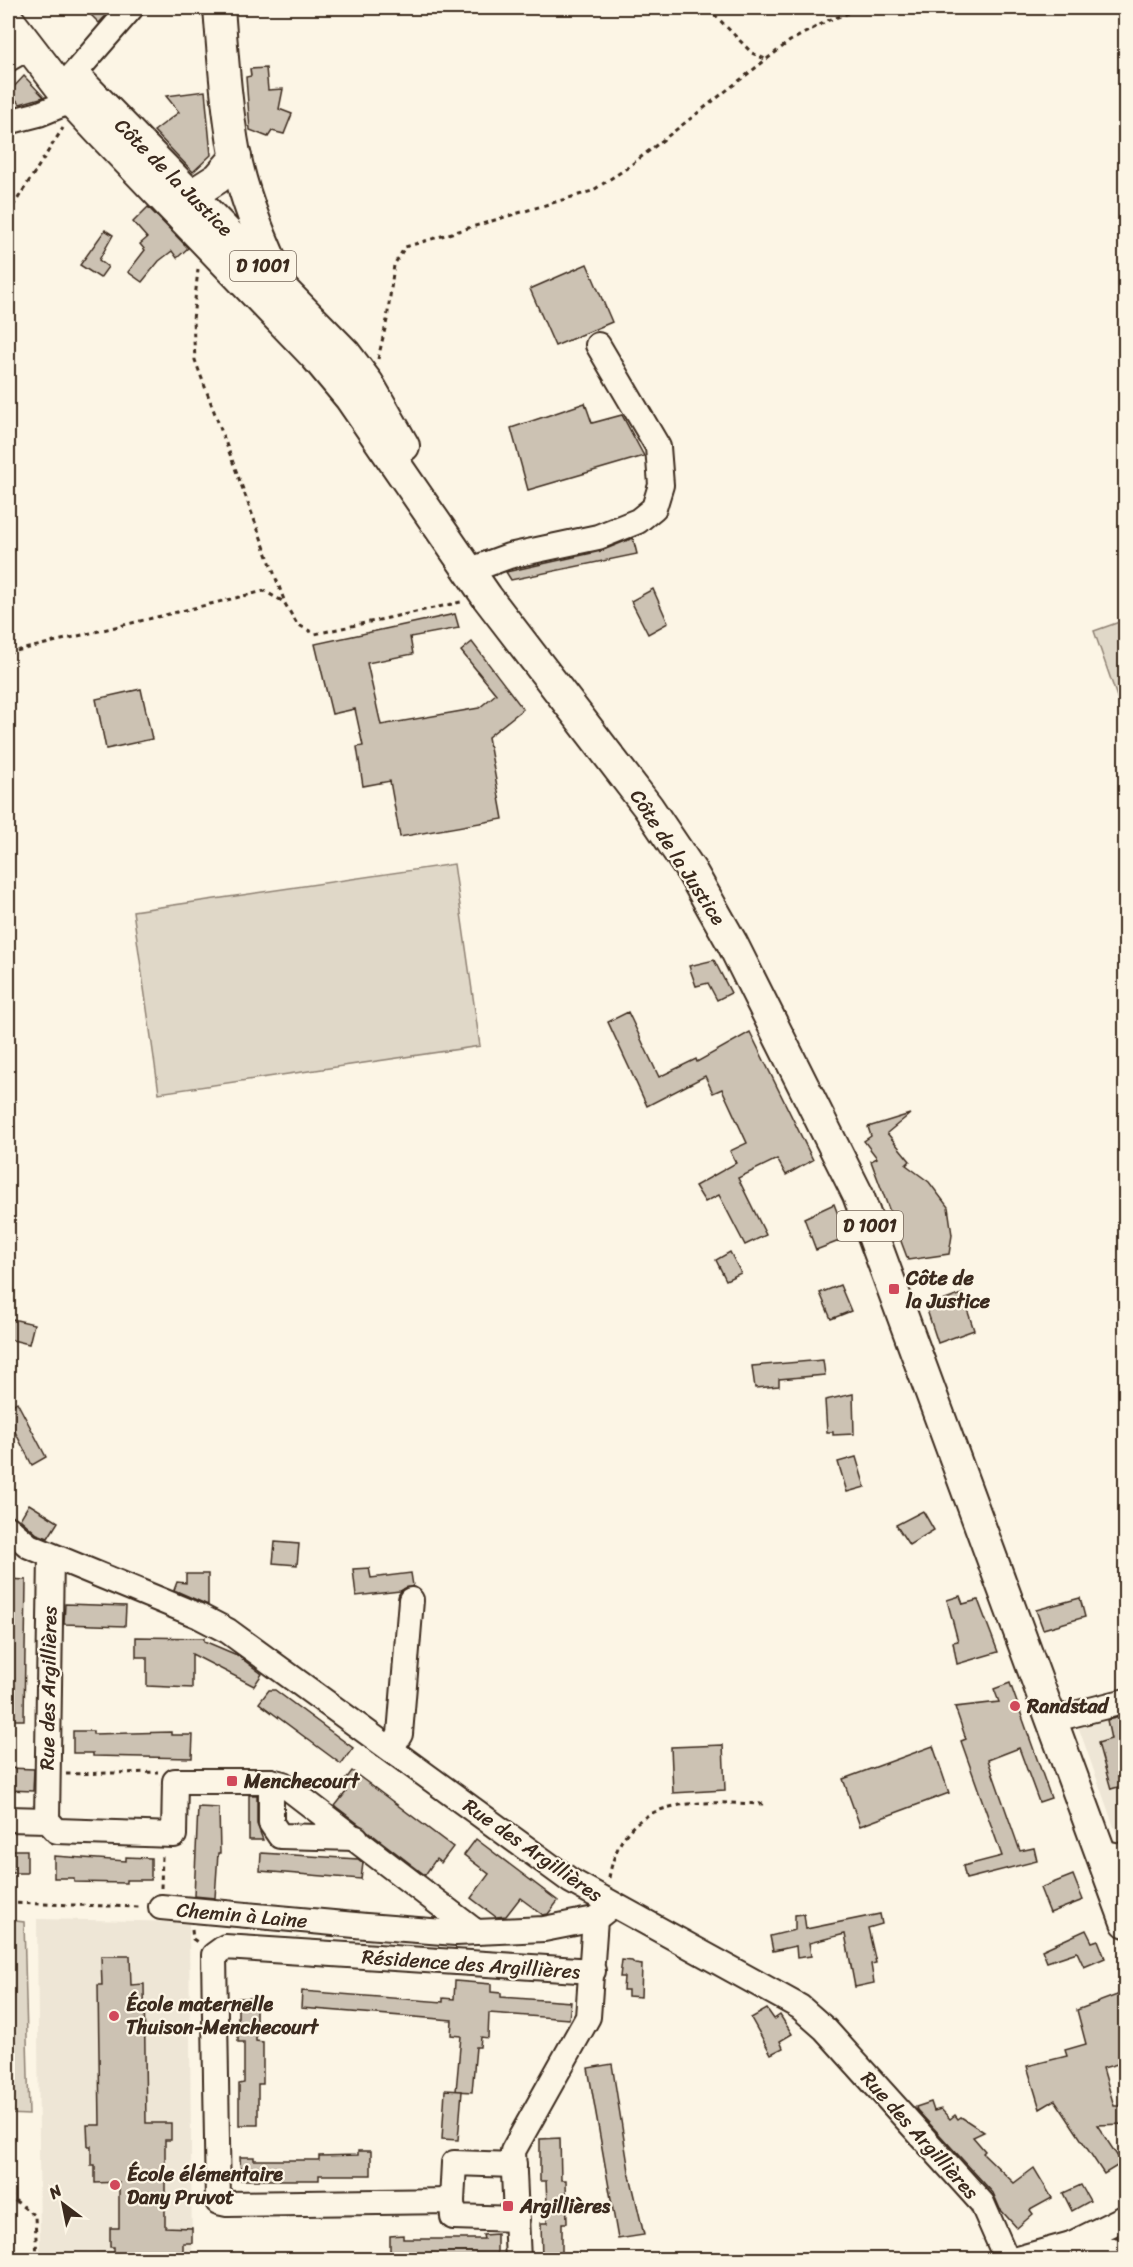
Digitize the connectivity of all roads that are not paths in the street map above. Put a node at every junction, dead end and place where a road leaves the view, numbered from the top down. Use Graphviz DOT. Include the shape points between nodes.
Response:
graph roads {
  1 [pos="130,8"];
  2 [pos="219,8"];
  3 [pos="8,14"];
  4 [pos="8,19"];
  5 [pos="18,53"];
  6 [pos="73,94"];
  7 [pos="8,123"];
  8 [pos="236,157"];
  9 [pos="192,194"];
  10 [pos="283,288"];
  11 [pos="598,345"];
  12 [pos="465,566"];
  13 [pos="8,1528"];
  14 [pos="51,1556"];
  15 [pos="411,1600"];
  16 [pos="1125,1701"];
  17 [pos="1051,1720"];
  18 [pos="391,1749"];
  19 [pos="272,1781"];
  20 [pos="8,1819"];
  21 [pos="47,1820"];
  22 [pos="356,1838"];
  23 [pos="1113,1856"];
  24 [pos="161,1907"];
  25 [pos="605,1908"];
  26 [pos="1125,1922"];
  27 [pos="476,1932"];
  28 [pos="593,1971"];
  29 [pos="514,2165"];
  30 [pos="452,2201"];
  31 [pos="1125,2217"];
  32 [pos="517,2219"];
  33 [pos="1071,2244"];
  34 [pos="1125,2252"];
  35 [pos="518,2259"];
  36 [pos="1007,2259"];
  37 [pos="1013,2259"];
  1 -- 6 [label="street"];
  2 -- 8 [label="main road" via="227,106"];
  3 -- 6 [label="main road, Côte de la Justice / D 1001"];
  4 -- 5 [label="main road, Côte de la Justice / D 1001"];
  5 -- 6 [label="main road, Côte de la Justice / D 1001"];
  6 -- 7 [label="street" via="39,114"];
  6 -- 9 [label="main road, Côte de la Justice / D 1001"];
  6 -- 12 [label="main road, Côte de la Justice / D 1001" via="350,398"];
  8 -- 9 [label="main road" via="218,178"];
  8 -- 10 [label="main road" via="257,226"];
  9 -- 10 [label="main road, Côte de la Justice / D 1001"];
  10 -- 12 [label="main road, Côte de la Justice / D 1001" via="368,383 421,476"];
  11 -- 12 [label="street" via="658,447 661,484 654,508 638,521 598,537"];
  12 -- 17 [label="main road, Côte de la Justice / D 1001" via="648,807 692,872 838,1151 880,1251"];
  13 -- 14 [label="street, Rue des Argillières" via="29,1546"];
  14 -- 18 [label="street, Rue des Argillières" via="228,1631"];
  14 -- 21 [label="street, Rue des Argillières"];
  15 -- 18 [label="street" via="400,1734"];
  16 -- 17 [label="street"];
  17 -- 23 [label="main road, Côte de la Justice / D 1001"];
  18 -- 25 [label="street, Rue des Argillières"];
  19 -- 21 [label="street" via="175,1780 174,1835 57,1831"];
  19 -- 22 [label="street" via="283,1784"];
  19 -- 22 [label="street" via="271,1823 280,1836"];
  20 -- 21 [label="street"];
  22 -- 27 [label="street"];
  23 -- 26 [label="main road, Côte de la Justice / D 1001"];
  24 -- 27 [label="street, Chemin à Laine" via="456,1934"];
  25 -- 27 [label="street, Chemin à Laine" via="544,1929"];
  25 -- 28 [label="street"];
  25 -- 36 [label="street, Rue des Argillières" via="800,2007 825,2029 982,2203"];
  28 -- 29 [label="street, Résidence des Argillières" via="588,2017 513,2151"];
  28 -- 30 [label="street, Résidence des Argillières" via="220,1951 218,2202"];
  29 -- 30 [label="street" via="454,2163"];
  29 -- 32 [label="street, Résidence des Argillières"];
  30 -- 32 [label="street" via="453,2217"];
  31 -- 33 [label="street"];
  32 -- 35 [label="street, Résidence des Argillières"];
  33 -- 34 [label="street"];
  33 -- 37 [label="street"];
}
